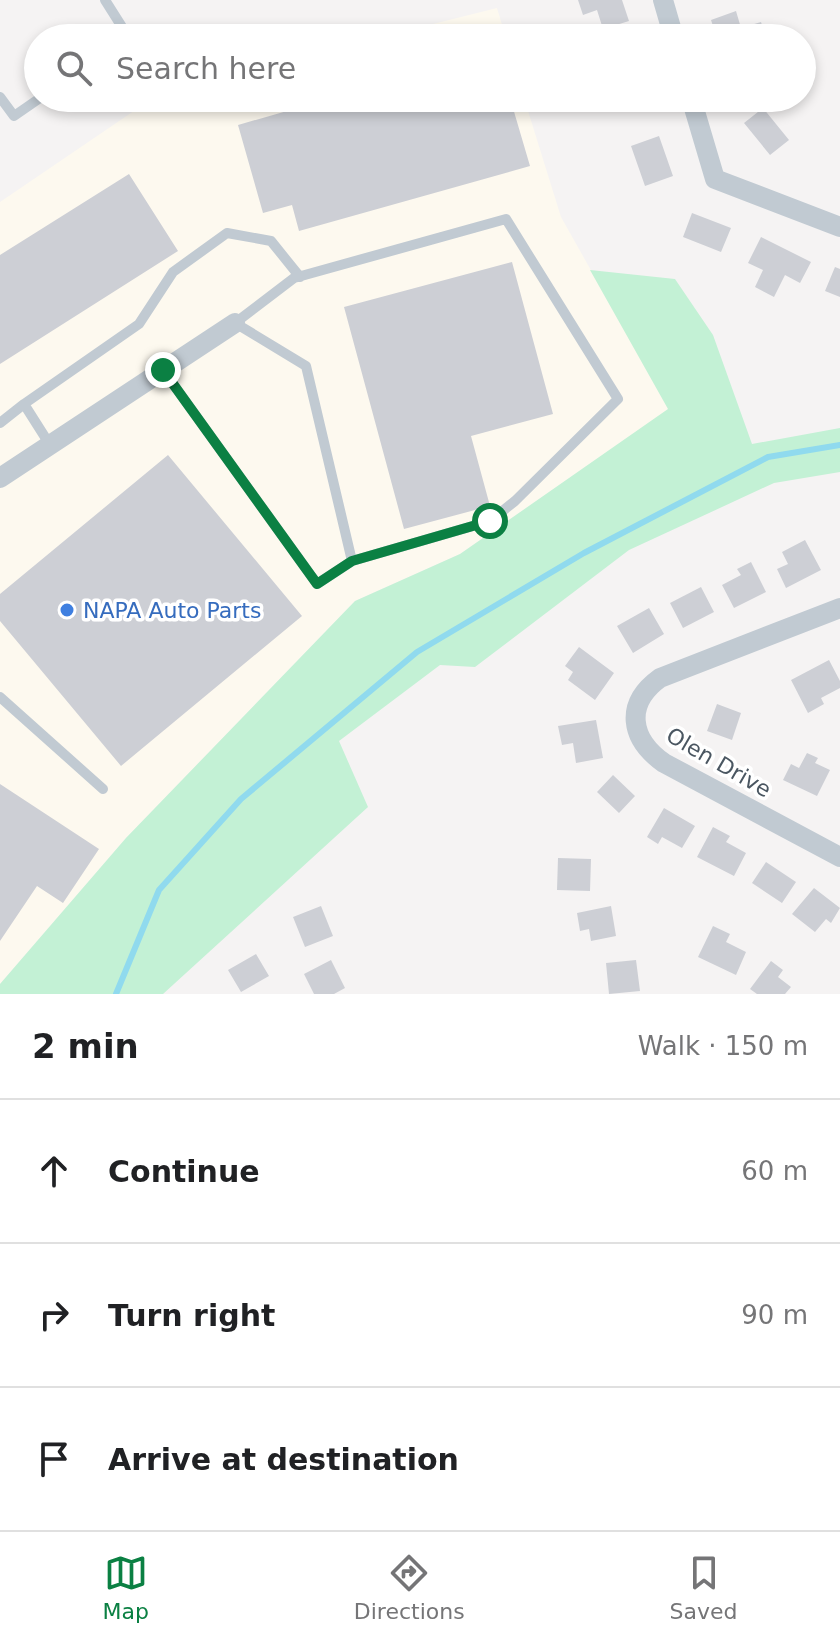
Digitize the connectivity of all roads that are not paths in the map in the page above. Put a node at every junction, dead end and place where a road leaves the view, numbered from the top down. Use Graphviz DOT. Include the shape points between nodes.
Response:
graph roads {
  1 [pos="105,0"];
  2 [pos="663,0"];
  3 [pos="120,24"];
  4 [pos="670,24"];
  5 [pos="0,97"];
  6 [pos="24,109"];
  7 [pos="695,112"];
  8 [pos="840,227"];
  9 [pos="300,277"];
  10 [pos="235,323"];
  11 [pos="163,370"];
  12 [pos="24,404"];
  13 [pos="0,423"];
  14 [pos="50,445"];
  15 [pos="0,478"];
  16 [pos="352,561"];
  17 [pos="840,608"];
  18 [pos="0,697"];
  19 [pos="103,789"];
  20 [pos="840,857"];
  1 -- 3 [label="lane"];
  2 -- 4 [label="street"];
  5 -- 6 [label="lane" via="14,116"];
  7 -- 8 [label="street" via="715,179"];
  9 -- 10 [label="lane"];
  9 -- 12 [label="lane" via="271,241 227,233 173,272 139,324"];
  9 -- 16 [label="lane" via="506,219 618,399 490,521"];
  10 -- 11 [label="street"];
  10 -- 16 [label="lane" via="306,366"];
  11 -- 14 [label="street"];
  11 -- 16 [label="lane" via="317,584"];
  12 -- 13 [label="lane"];
  12 -- 14 [label="lane"];
  14 -- 15 [label="street"];
  17 -- 20 [label="street, Olen Drive" via="660,678 642,694 635,720 643,743 664,763"];
  18 -- 19 [label="lane"];
}
